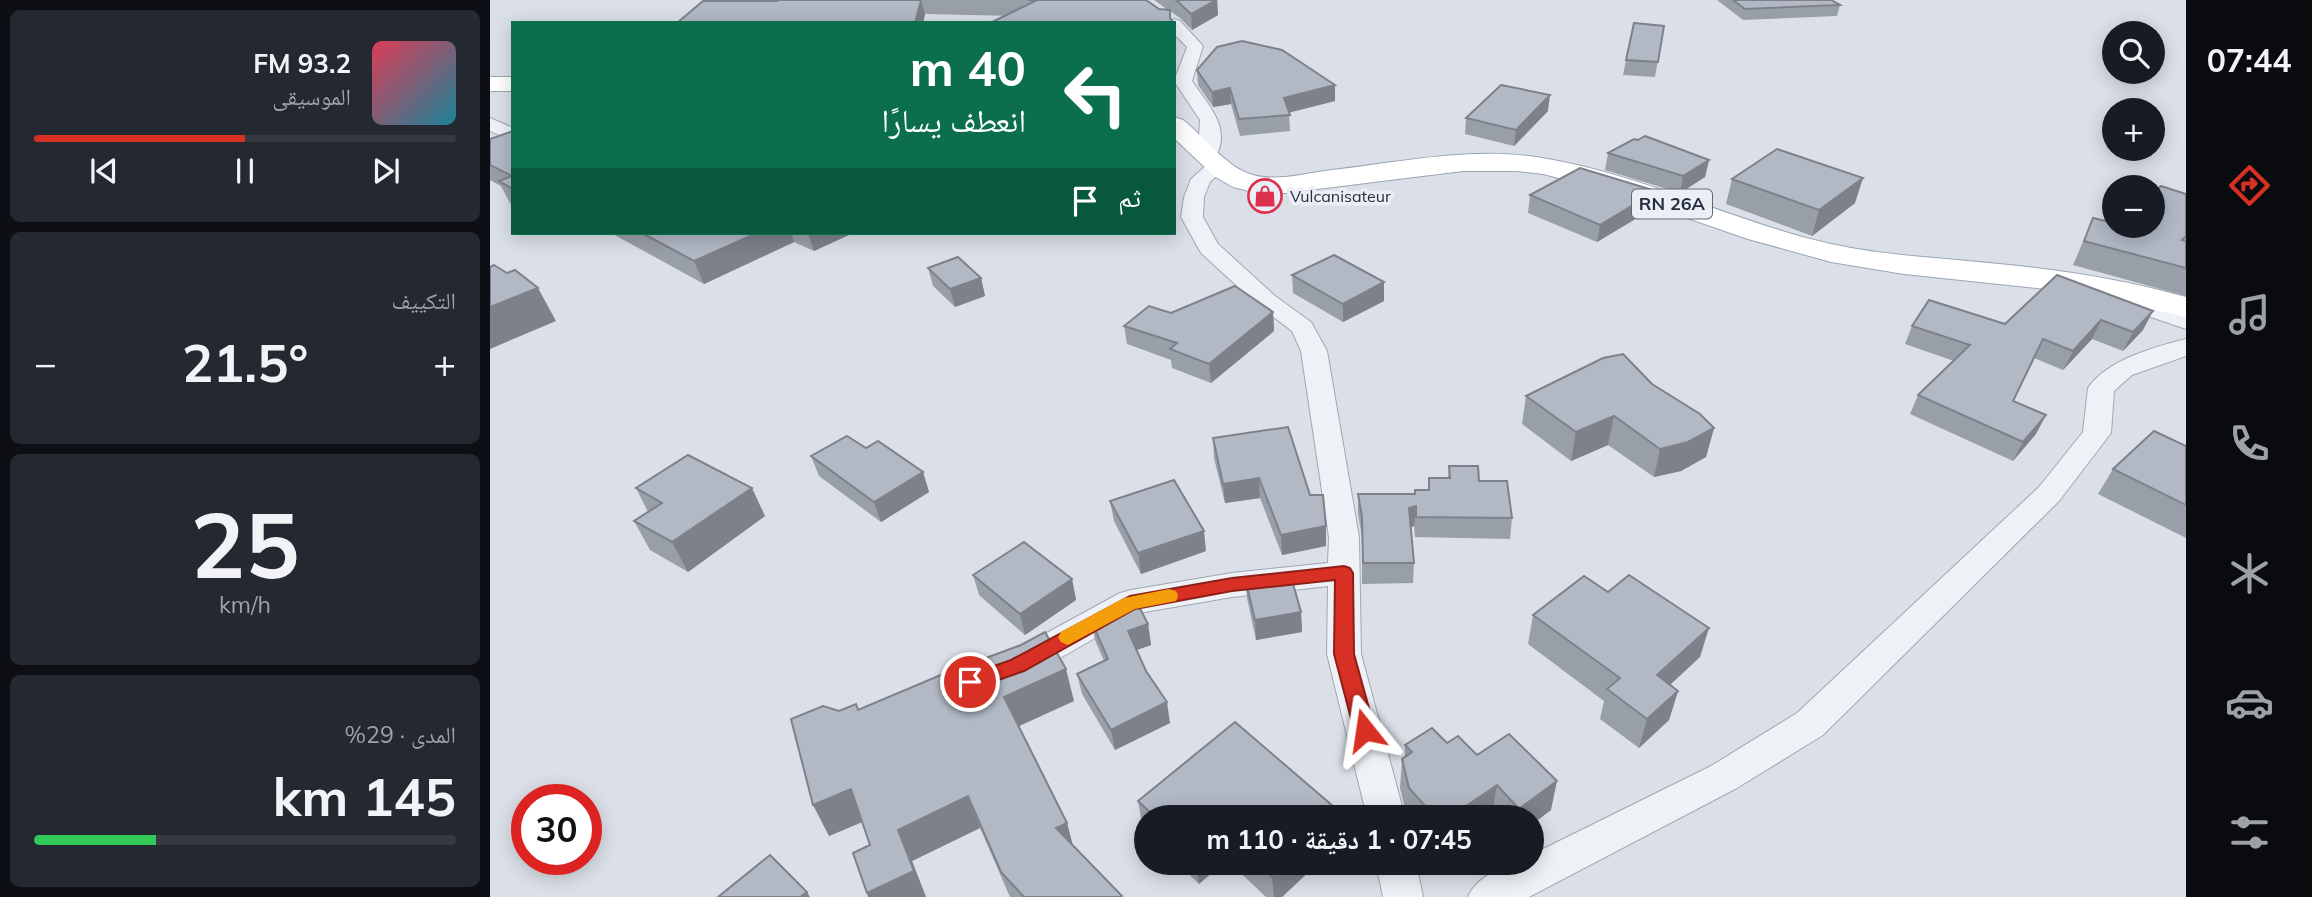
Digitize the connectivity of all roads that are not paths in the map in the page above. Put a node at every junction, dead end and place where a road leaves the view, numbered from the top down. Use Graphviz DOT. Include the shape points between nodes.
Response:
graph roads {
  1 [pos="1176,26"];
  2 [pos="490,84"];
  3 [pos="511,84"];
  4 [pos="490,124"];
  5 [pos="1176,127"];
  6 [pos="511,134"];
  7 [pos="1212,160"];
  8 [pos="2073,282"];
  9 [pos="2186,307"];
  10 [pos="2186,322"];
  11 [pos="2186,347"];
  12 [pos="1344,573"];
  13 [pos="992,674"];
  14 [pos="1383,805"];
  15 [pos="1398,875"];
  16 [pos="1403,897"];
  17 [pos="1488,897"];
  1 -- 7 [label="street" via="1195,46 1183,81 1208,113"];
  2 -- 3 [label="main road"];
  4 -- 6 [label="street"];
  5 -- 7 [label="main road, RN 26A"];
  7 -- 8 [label="main road, RN 26A" via="1247,182 1266,184 1492,163 1541,166 1583,175 1813,249 1906,266"];
  7 -- 12 [label="street" via="1194,197 1192,217 1209,248 1302,327 1314,351 1344,537"];
  8 -- 9 [label="main road, RN 26A"];
  8 -- 10 [label="street"];
  11 -- 17 [label="street" via="2123,370 2101,388 2097,433 2049,494 1810,724 1724,777"];
  12 -- 13 [label="street" via="1232,585 1130,603"];
  12 -- 14 [label="street" via="1344,654"];
  15 -- 16 [label="street"];
}
